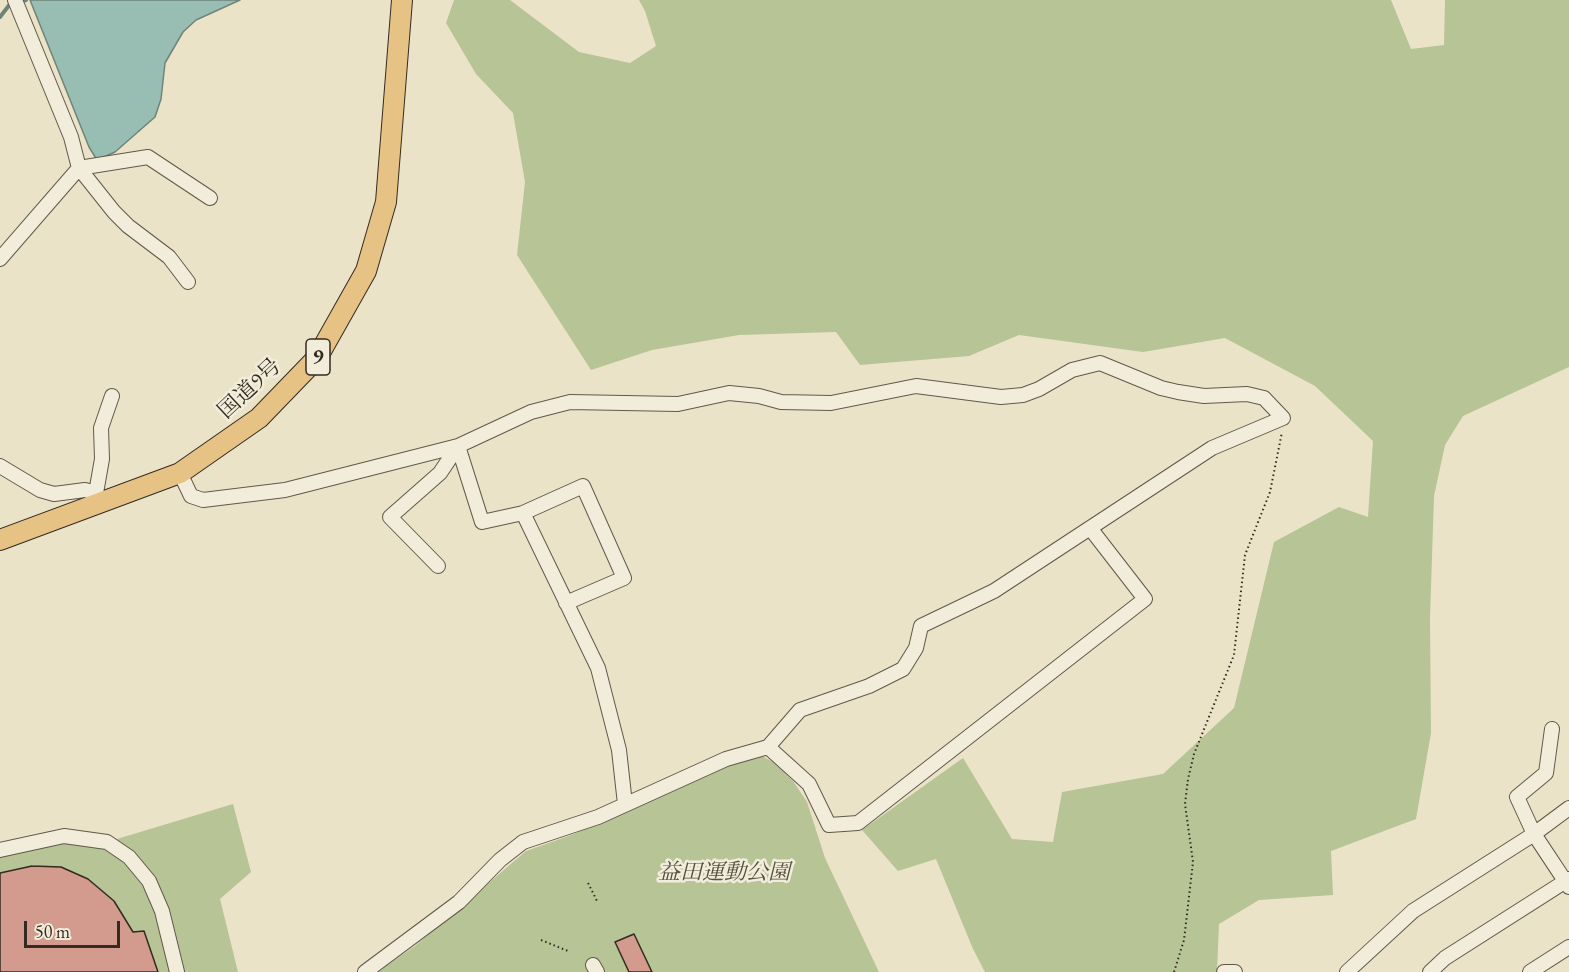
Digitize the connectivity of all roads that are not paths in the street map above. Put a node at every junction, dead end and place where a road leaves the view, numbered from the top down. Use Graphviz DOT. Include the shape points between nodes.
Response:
graph roads {
  1 [pos="15,0"];
  2 [pos="402,0"];
  3 [pos="79,168"];
  4 [pos="210,198"];
  5 [pos="0,259"];
  6 [pos="188,282"];
  7 [pos="112,396"];
  8 [pos="458,446"];
  9 [pos="0,466"];
  10 [pos="180,473"];
  11 [pos="99,497"];
  12 [pos="523,513"];
  13 [pos="1090,528"];
  14 [pos="0,540"];
  15 [pos="438,566"];
  16 [pos="566,603"];
  17 [pos="1552,729"];
  18 [pos="768,747"];
  19 [pos="625,804"];
  20 [pos="1569,808"];
  21 [pos="1534,834"];
  22 [pos="0,850"];
  23 [pos="1568,883"];
  24 [pos="1569,947"];
  25 [pos="369,971"];
  26 [pos="1350,971"];
  27 [pos="177,972"];
  28 [pos="1224,972"];
  29 [pos="1235,972"];
  30 [pos="1430,972"];
  31 [pos="1530,972"];
  1 -- 3 [label="street" via="71,137"];
  2 -- 10 [label="highway, 国道9号 / 9" via="386,202 366,271 317,358 259,418"];
  3 -- 4 [label="street" via="148,157"];
  3 -- 5 [label="street"];
  3 -- 6 [label="street" via="114,212 169,257"];
  7 -- 11 [label="street" via="101,428"];
  8 -- 10 [label="street" via="285,490 203,500 191,496"];
  8 -- 12 [label="street" via="482,522"];
  8 -- 13 [label="street" via="531,412 570,402 678,404 729,393 782,402 831,403 916,386 1001,397 1023,395 1072,370 1100,363 1178,392 1264,398 1283,418 1212,448"];
  8 -- 15 [label="street" via="440,473 390,517"];
  9 -- 11 [label="street" via="40,490 54,494 85,490"];
  10 -- 11 [label="highway, 国道9号 / 9"];
  11 -- 14 [label="highway, 国道9号 / 9"];
  12 -- 16 [label="street"];
  12 -- 16 [label="street" via="583,486 624,578"];
  13 -- 18 [label="street" via="994,591 921,626 916,648 903,669 869,686 800,710"];
  13 -- 18 [label="street" via="1145,598 858,823 829,825 809,784"];
  16 -- 19 [label="street" via="598,668 619,750"];
  17 -- 21 [label="street" via="1546,773 1517,797"];
  18 -- 19 [label="street" via="726,759"];
  19 -- 25 [label="street" via="523,842 459,902"];
  20 -- 21 [label="street"];
  21 -- 23 [label="street"];
  21 -- 26 [label="street" via="1413,911"];
  22 -- 27 [label="street" via="64,836 107,842 129,856 149,881 162,911"];
  23 -- 30 [label="street" via="1445,958"];
  24 -- 31 [label="street"];
  28 -- 29 [label="street"];
}
